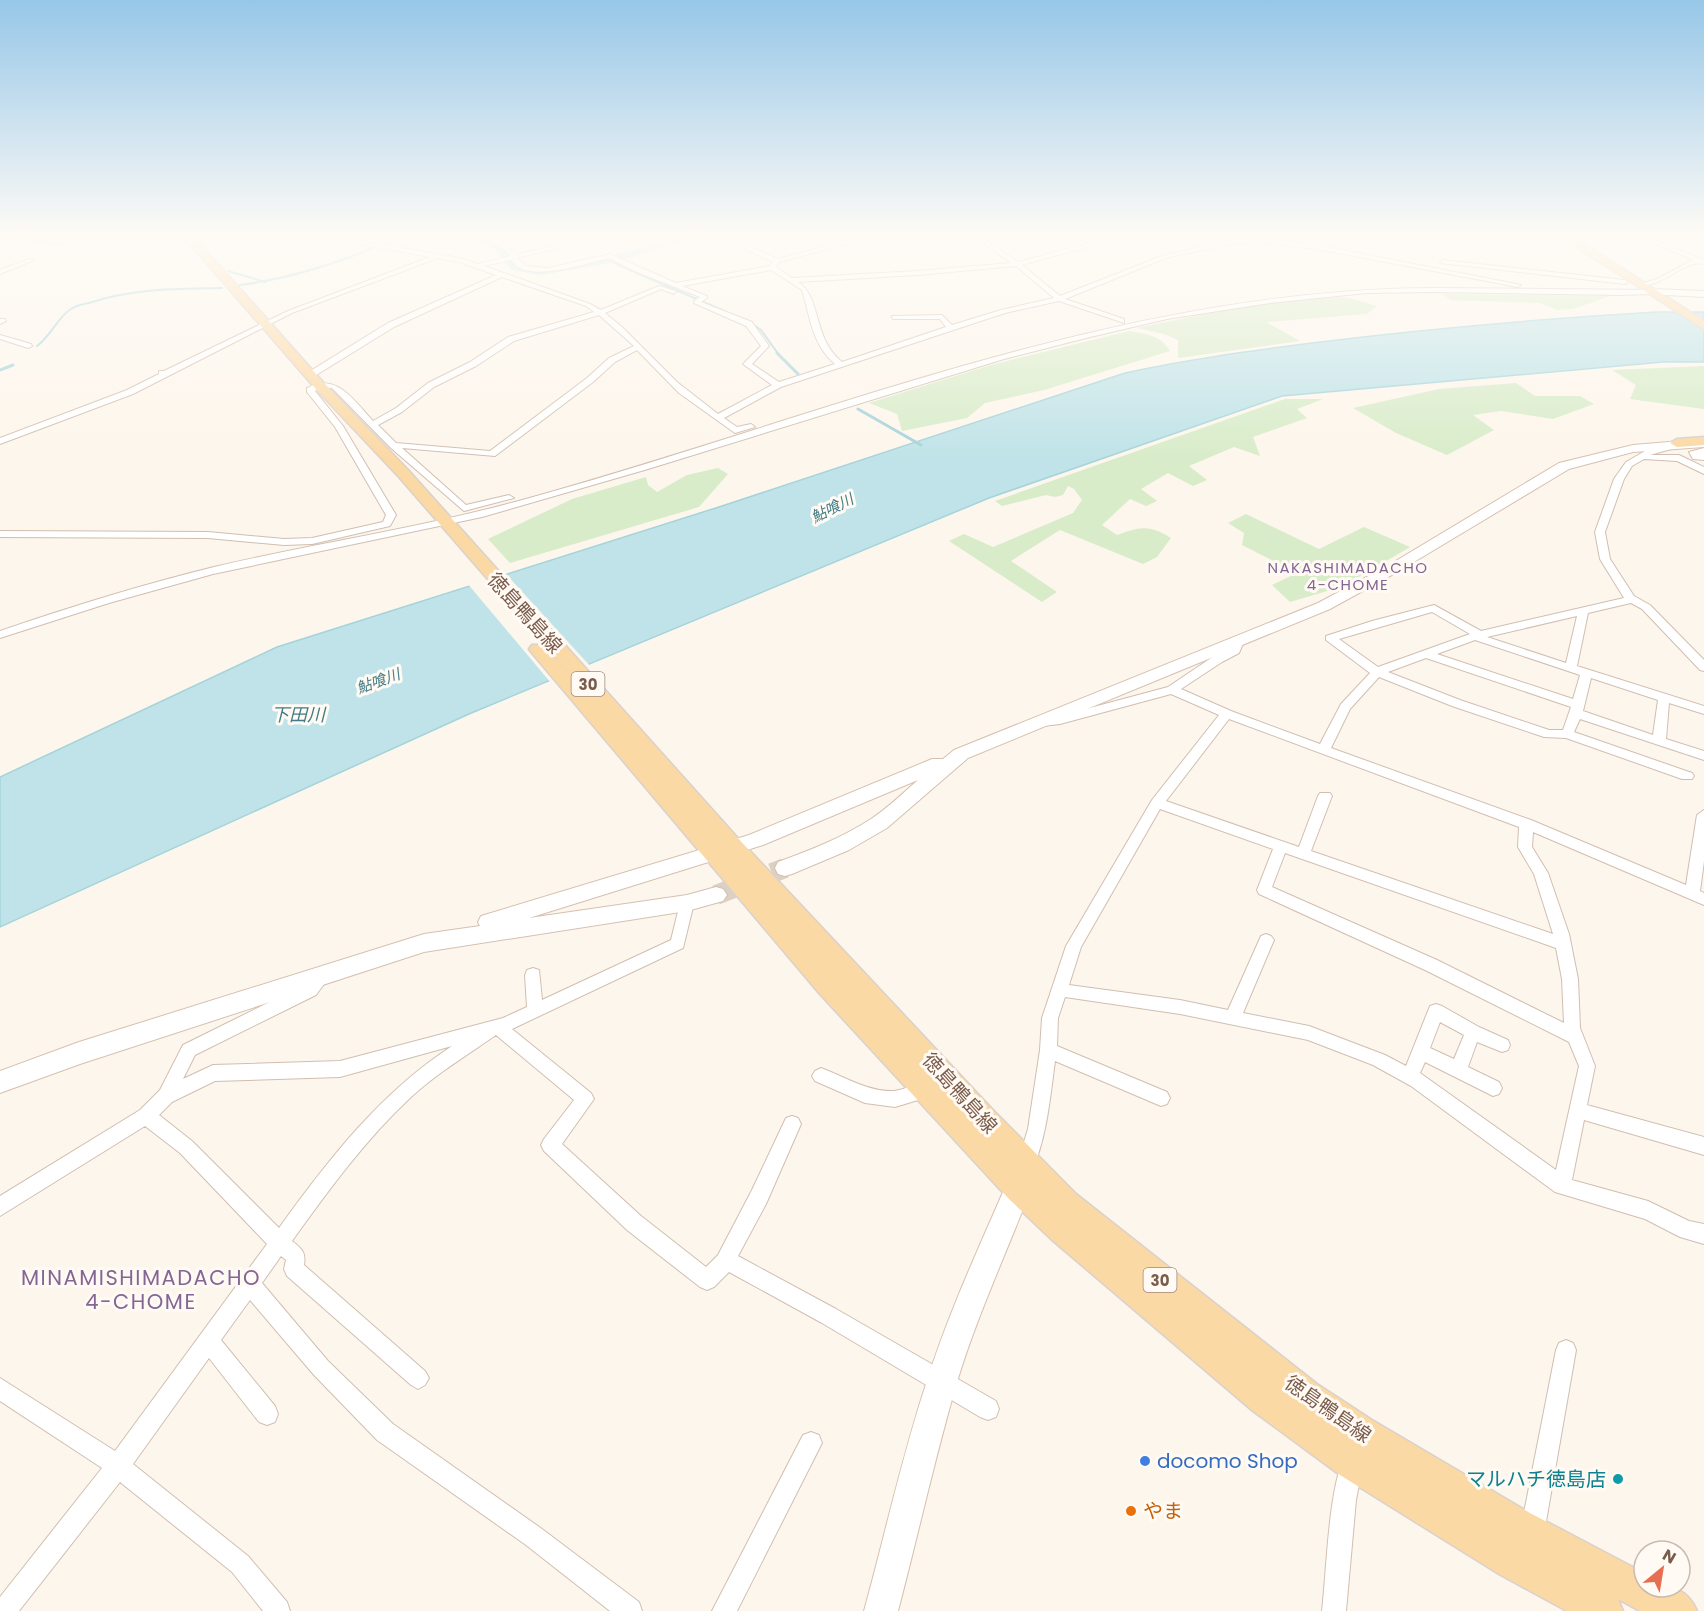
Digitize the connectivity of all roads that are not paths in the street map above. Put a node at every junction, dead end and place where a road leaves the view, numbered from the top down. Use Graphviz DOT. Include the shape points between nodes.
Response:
graph roads {
  1 [pos="253,310"];
  2 [pos="294,310"];
  3 [pos="424,310"];
  4 [pos="598,310"];
  5 [pos="606,310"];
  6 [pos="720,310"];
  7 [pos="810,310"];
  8 [pos="1007,310"];
  9 [pos="1091,310"];
  10 [pos="1207,310"];
  11 [pos="1680,310"];
  12 [pos="601,312"];
  13 [pos="894,317"];
  14 [pos="1121,321"];
  15 [pos="265,323"];
  16 [pos="1704,326"];
  17 [pos="950,328"];
  18 [pos="0,337"];
  19 [pos="28,346"];
  20 [pos="638,347"];
  21 [pos="840,364"];
  22 [pos="310,375"];
  23 [pos="319,385"];
  24 [pos="778,385"];
  25 [pos="809,415"];
  26 [pos="718,418"];
  27 [pos="368,428"];
  28 [pos="0,441"];
  29 [pos="1677,443"];
  30 [pos="393,445"];
  31 [pos="1702,452"];
  32 [pos="1644,455"];
  33 [pos="1704,471"];
  34 [pos="573,489"];
  35 [pos="441,527"];
  36 [pos="0,534"];
  37 [pos="1630,598"];
  38 [pos="1582,610"];
  39 [pos="0,635"];
  40 [pos="1477,636"];
  41 [pos="1239,639"];
  42 [pos="1426,654"];
  43 [pos="1571,667"];
  44 [pos="1704,667"];
  45 [pos="1377,672"];
  46 [pos="1586,673"];
  47 [pos="1172,690"];
  48 [pos="1664,697"];
  49 [pos="1577,709"];
  50 [pos="1704,710"];
  51 [pos="1227,714"];
  52 [pos="1038,722"];
  53 [pos="1567,734"];
  54 [pos="1659,741"];
  55 [pos="1324,749"];
  56 [pos="961,754"];
  57 [pos="1704,756"];
  58 [pos="1687,776"];
  59 [pos="1325,796"];
  60 [pos="1157,803"];
  61 [pos="1704,815"];
  62 [pos="1526,824"];
  63 [pos="1281,846"];
  64 [pos="720,848"];
  65 [pos="1303,854"];
  66 [pos="785,868"];
  67 [pos="716,895"];
  68 [pos="1698,896"];
  69 [pos="687,903"];
  70 [pos="1266,940"];
  71 [pos="424,943"];
  72 [pos="1563,944"];
  73 [pos="325,972"];
  74 [pos="533,975"];
  75 [pos="1060,990"];
  76 [pos="535,1011"];
  77 [pos="1233,1017"];
  78 [pos="497,1026"];
  79 [pos="1473,1032"];
  80 [pos="1576,1037"];
  81 [pos="1502,1045"];
  82 [pos="1048,1050"];
  83 [pos="1420,1052"];
  84 [pos="1458,1070"];
  85 [pos="821,1076"];
  86 [pos="1410,1077"];
  87 [pos="0,1082"];
  88 [pos="1493,1088"];
  89 [pos="925,1090"];
  90 [pos="166,1096"];
  91 [pos="1161,1098"];
  92 [pos="1577,1110"];
  93 [pos="146,1116"];
  94 [pos="792,1124"];
  95 [pos="1704,1146"];
  96 [pos="1022,1177"];
  97 [pos="1562,1186"];
  98 [pos="0,1207"];
  99 [pos="1704,1234"];
  100 [pos="280,1243"];
  101 [pos="725,1262"];
  102 [pos="250,1284"];
  103 [pos="209,1341"];
  104 [pos="1566,1350"];
  105 [pos="418,1378"];
  106 [pos="942,1381"];
  107 [pos="0,1389"];
  108 [pos="988,1409"];
  109 [pos="267,1414"];
  110 [pos="1360,1432"];
  111 [pos="811,1443"];
  112 [pos="1352,1463"];
  113 [pos="118,1466"];
  114 [pos="1531,1534"];
  115 [pos="274,1610"];
  116 [pos="4,1611"];
  117 [pos="630,1611"];
  118 [pos="724,1611"];
  119 [pos="880,1611"];
  120 [pos="1334,1611"];
  121 [pos="1604,1611"];
  122 [pos="1678,1611"];
  1 -- 15 [label="main road, 徳島鴨島線 / 30"];
  2 -- 15 [label="street"];
  3 -- 22 [label="street" via="391,325"];
  4 -- 12 [label="street"];
  5 -- 12 [label="street"];
  6 -- 24 [label="street" via="749,324 765,346 747,364"];
  7 -- 21 [label="street" via="819,343"];
  8 -- 17 [label="street"];
  9 -- 14 [label="street"];
  10 -- 25 [label="street" via="1099,332"];
  11 -- 16 [label="main road"];
  12 -- 20 [label="street"];
  12 -- 27 [label="street" via="511,339 431,385"];
  13 -- 17 [label="street" via="942,317"];
  15 -- 22 [label="main road, 徳島鴨島線 / 30"];
  15 -- 28 [label="street" via="130,392"];
  17 -- 21 [label="street"];
  18 -- 19 [label="street"];
  20 -- 26 [label="street" via="688,397"];
  20 -- 30 [label="street" via="612,360 492,454"];
  21 -- 24 [label="street"];
  22 -- 23 [label="main road, 徳島鴨島線 / 30"];
  23 -- 27 [label="main road, 徳島鴨島線 / 30"];
  23 -- 36 [label="street" via="310,390 359,459 391,515 387,524 303,542 163,534"];
  24 -- 26 [label="street"];
  25 -- 26 [label="street" via="735,430"];
  25 -- 34 [label="street"];
  27 -- 30 [label="street"];
  27 -- 35 [label="main road, 徳島鴨島線 / 30" via="404,492"];
  29 -- 31 [label="street"];
  29 -- 32 [label="street"];
  29 -- 41 [label="street" via="1587,458 1564,466 1324,606"];
  30 -- 34 [label="street" via="464,508 570,485"];
  31 -- 32 [label="street"];
  32 -- 33 [label="street" via="1679,459"];
  32 -- 37 [label="street" via="1629,464 1619,479 1600,532 1605,559"];
  34 -- 35 [label="street"];
  35 -- 39 [label="street" via="213,571"];
  35 -- 64 [label="main road, 徳島鴨島線 / 30"];
  38 -- 40 [label="street"];
  38 -- 43 [label="street"];
  38 -- 44 [label="street" via="1633,599 1646,607"];
  40 -- 42 [label="street"];
  40 -- 43 [label="street"];
  40 -- 45 [label="street" via="1434,608 1330,638"];
  41 -- 47 [label="street" via="1235,651"];
  41 -- 52 [label="street"];
  42 -- 45 [label="street"];
  42 -- 49 [label="street"];
  43 -- 46 [label="street"];
  45 -- 53 [label="street" via="1548,734"];
  45 -- 55 [label="street" via="1344,707"];
  46 -- 48 [label="street"];
  46 -- 49 [label="street"];
  47 -- 51 [label="street"];
  47 -- 52 [label="street" via="1060,720"];
  48 -- 50 [label="street"];
  48 -- 54 [label="street"];
  49 -- 53 [label="street"];
  49 -- 54 [label="street"];
  51 -- 55 [label="street"];
  51 -- 60 [label="street"];
  52 -- 56 [label="street"];
  53 -- 58 [label="street"];
  54 -- 57 [label="street"];
  55 -- 62 [label="street"];
  56 -- 64 [label="street"];
  56 -- 66 [label="street" via="880,823 842,845"];
  59 -- 65 [label="street"];
  60 -- 63 [label="street"];
  60 -- 75 [label="street" via="1074,946"];
  61 -- 68 [label="street"];
  62 -- 68 [label="street"];
  62 -- 72 [label="street" via="1525,847 1541,873"];
  63 -- 65 [label="street"];
  63 -- 80 [label="street" via="1264,890 1431,965"];
  64 -- 71 [label="street"];
  64 -- 89 [label="main road, 徳島鴨島線 / 30" via="828,986"];
  64 -- 96 [label="main road, 徳島鴨島線 / 30"];
  65 -- 72 [label="street"];
  67 -- 69 [label="street"];
  69 -- 71 [label="street"];
  69 -- 76 [label="street" via="678,944"];
  70 -- 77 [label="street"];
  71 -- 73 [label="street"];
  72 -- 80 [label="street"];
  73 -- 87 [label="street"];
  73 -- 90 [label="street" via="310,990 189,1050"];
  74 -- 76 [label="street"];
  75 -- 77 [label="street"];
  75 -- 82 [label="street" via="1050,1018"];
  76 -- 78 [label="street"];
  77 -- 86 [label="street" via="1310,1033 1379,1060"];
  78 -- 90 [label="street" via="339,1069 213,1073"];
  78 -- 100 [label="street" via="404,1092 333,1170"];
  78 -- 101 [label="street" via="585,1099 550,1144 634,1223 707,1280"];
  79 -- 81 [label="street"];
  79 -- 83 [label="street" via="1436,1011"];
  79 -- 84 [label="street"];
  80 -- 92 [label="street" via="1587,1066"];
  82 -- 91 [label="street"];
  82 -- 96 [label="street" via="1037,1129"];
  83 -- 84 [label="street"];
  83 -- 86 [label="street"];
  84 -- 88 [label="street"];
  85 -- 89 [label="street" via="865,1095 895,1099"];
  86 -- 97 [label="street"];
  89 -- 96 [label="main road, 徳島鴨島線 / 30"];
  90 -- 93 [label="street"];
  92 -- 95 [label="street"];
  92 -- 97 [label="street"];
  93 -- 98 [label="street"];
  93 -- 100 [label="street" via="186,1147"];
  94 -- 101 [label="street"];
  96 -- 106 [label="street" via="986,1260"];
  96 -- 110 [label="main road, 徳島鴨島線 / 30" via="1066,1204 1305,1396"];
  96 -- 112 [label="main road, 徳島鴨島線 / 30" via="1061,1229 1265,1399"];
  97 -- 99 [label="street" via="1648,1210 1687,1230"];
  100 -- 102 [label="street"];
  100 -- 105 [label="street" via="296,1256 294,1269"];
  101 -- 106 [label="street"];
  102 -- 103 [label="street"];
  102 -- 117 [label="street" via="321,1368 385,1432 534,1536"];
  103 -- 109 [label="street"];
  103 -- 113 [label="street"];
  104 -- 114 [label="street"];
  106 -- 108 [label="street"];
  106 -- 119 [label="street"];
  107 -- 113 [label="street"];
  110 -- 112 [label="street"];
  110 -- 114 [label="main road, 徳島鴨島線 / 30"];
  111 -- 118 [label="street"];
  112 -- 120 [label="street"];
  112 -- 121 [label="main road, 徳島鴨島線 / 30" via="1512,1561"];
  113 -- 115 [label="street" via="240,1564"];
  113 -- 116 [label="street"];
  114 -- 122 [label="main road, 徳島鴨島線 / 30"];
}
